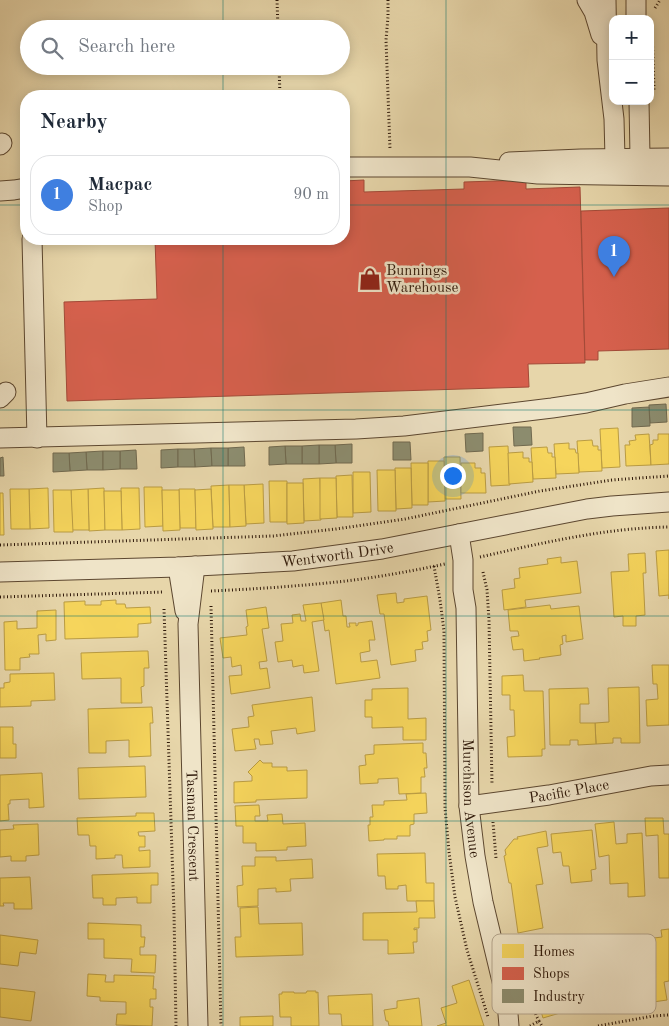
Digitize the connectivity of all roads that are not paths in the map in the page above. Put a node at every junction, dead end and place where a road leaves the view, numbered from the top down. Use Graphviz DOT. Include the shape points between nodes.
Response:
graph roads {
  1 [pos="587,0"];
  2 [pos="606,0"];
  3 [pos="607,60"];
  4 [pos="645,105"];
  5 [pos="616,158"];
  6 [pos="640,158"];
  7 [pos="669,158"];
  8 [pos="350,167"];
  9 [pos="470,167"];
  10 [pos="627,174"];
  11 [pos="669,176"];
  12 [pos="20,189"];
  13 [pos="0,191"];
  14 [pos="32,245"];
  15 [pos="669,387"];
  16 [pos="0,438"];
  17 [pos="37,438"];
  18 [pos="669,502"];
  19 [pos="451,535"];
  20 [pos="178,567"];
  21 [pos="0,572"];
  22 [pos="669,775"];
  23 [pos="469,806"];
  24 [pos="492,940"];
  25 [pos="514,1014"];
  26 [pos="198,1026"];
  27 [pos="522,1026"];
  1 -- 3 [label="street" via="598,23"];
  2 -- 3 [label="street"];
  3 -- 5 [label="street"];
  4 -- 6 [label="street"];
  5 -- 6 [label="street"];
  5 -- 9 [label="street" via="520,161"];
  5 -- 10 [label="street"];
  6 -- 7 [label="street"];
  6 -- 10 [label="street"];
  8 -- 9 [label="street"];
  9 -- 10 [label="street" via="538,174"];
  10 -- 11 [label="street"];
  12 -- 13 [label="street"];
  14 -- 17 [label="street"];
  15 -- 17 [label="street" via="552,408 404,426"];
  16 -- 17 [label="street"];
  18 -- 19 [label="street, Wentworth Drive" via="586,509"];
  19 -- 20 [label="street, Wentworth Drive" via="382,550 293,561"];
  19 -- 23 [label="street, Murchison Avenue" via="452,563 463,590 466,625"];
  20 -- 21 [label="street, Wentworth Drive"];
  20 -- 26 [label="street, Tasman Crescent" via="188,624"];
  22 -- 23 [label="street, Pacific Place"];
  23 -- 24 [label="street, Murchison Avenue" via="474,856"];
  25 -- 27 [label="street, Murchison Avenue"];
}
